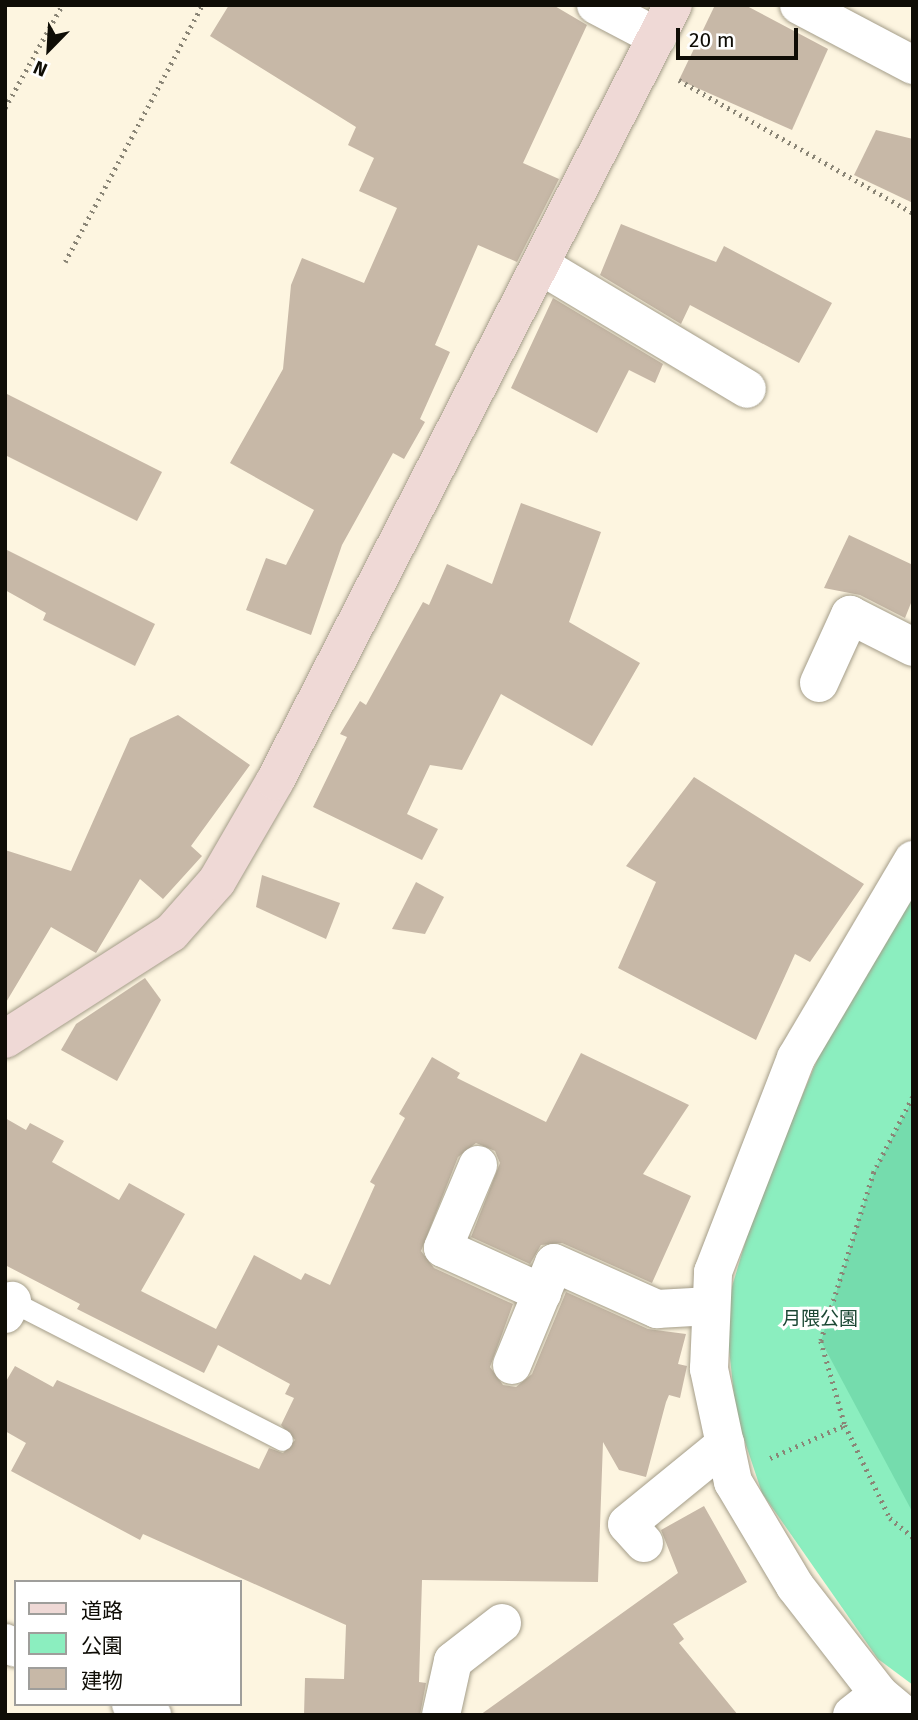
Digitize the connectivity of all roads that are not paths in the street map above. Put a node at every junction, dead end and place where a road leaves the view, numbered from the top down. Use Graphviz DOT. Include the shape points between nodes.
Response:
graph roads {
  1 [pos="596,5"];
  2 [pos="799,5"];
  3 [pos="665,21"];
  4 [pos="913,65"];
  5 [pos="540,265"];
  6 [pos="747,389"];
  7 [pos="913,647"];
  8 [pos="820,683"];
  9 [pos="913,860"];
  10 [pos="5,1039"];
  11 [pos="478,1166"];
  12 [pos="542,1293"];
  13 [pos="7,1304"];
  14 [pos="711,1306"];
  15 [pos="512,1365"];
  16 [pos="282,1440"];
  17 [pos="725,1444"];
  18 [pos="644,1543"];
  19 [pos="502,1623"];
  20 [pos="878,1708"];
  21 [pos="441,1715"];
  1 -- 3 [label="street"];
  2 -- 4 [label="street"];
  3 -- 5 [label="street"];
  5 -- 6 [label="street"];
  5 -- 10 [label="street" via="275,782 217,881 171,933"];
  7 -- 8 [label="street" via="850,615"];
  9 -- 14 [label="street" via="796,1058 713,1272"];
  11 -- 12 [label="street" via="443,1248"];
  12 -- 14 [label="street" via="554,1263 657,1308"];
  12 -- 15 [label="street"];
  13 -- 16 [label="lane"];
  14 -- 17 [label="street" via="709,1369"];
  17 -- 18 [label="street" via="627,1524"];
  17 -- 20 [label="street" via="733,1482 795,1586"];
  19 -- 21 [label="street" via="453,1661"];
}
